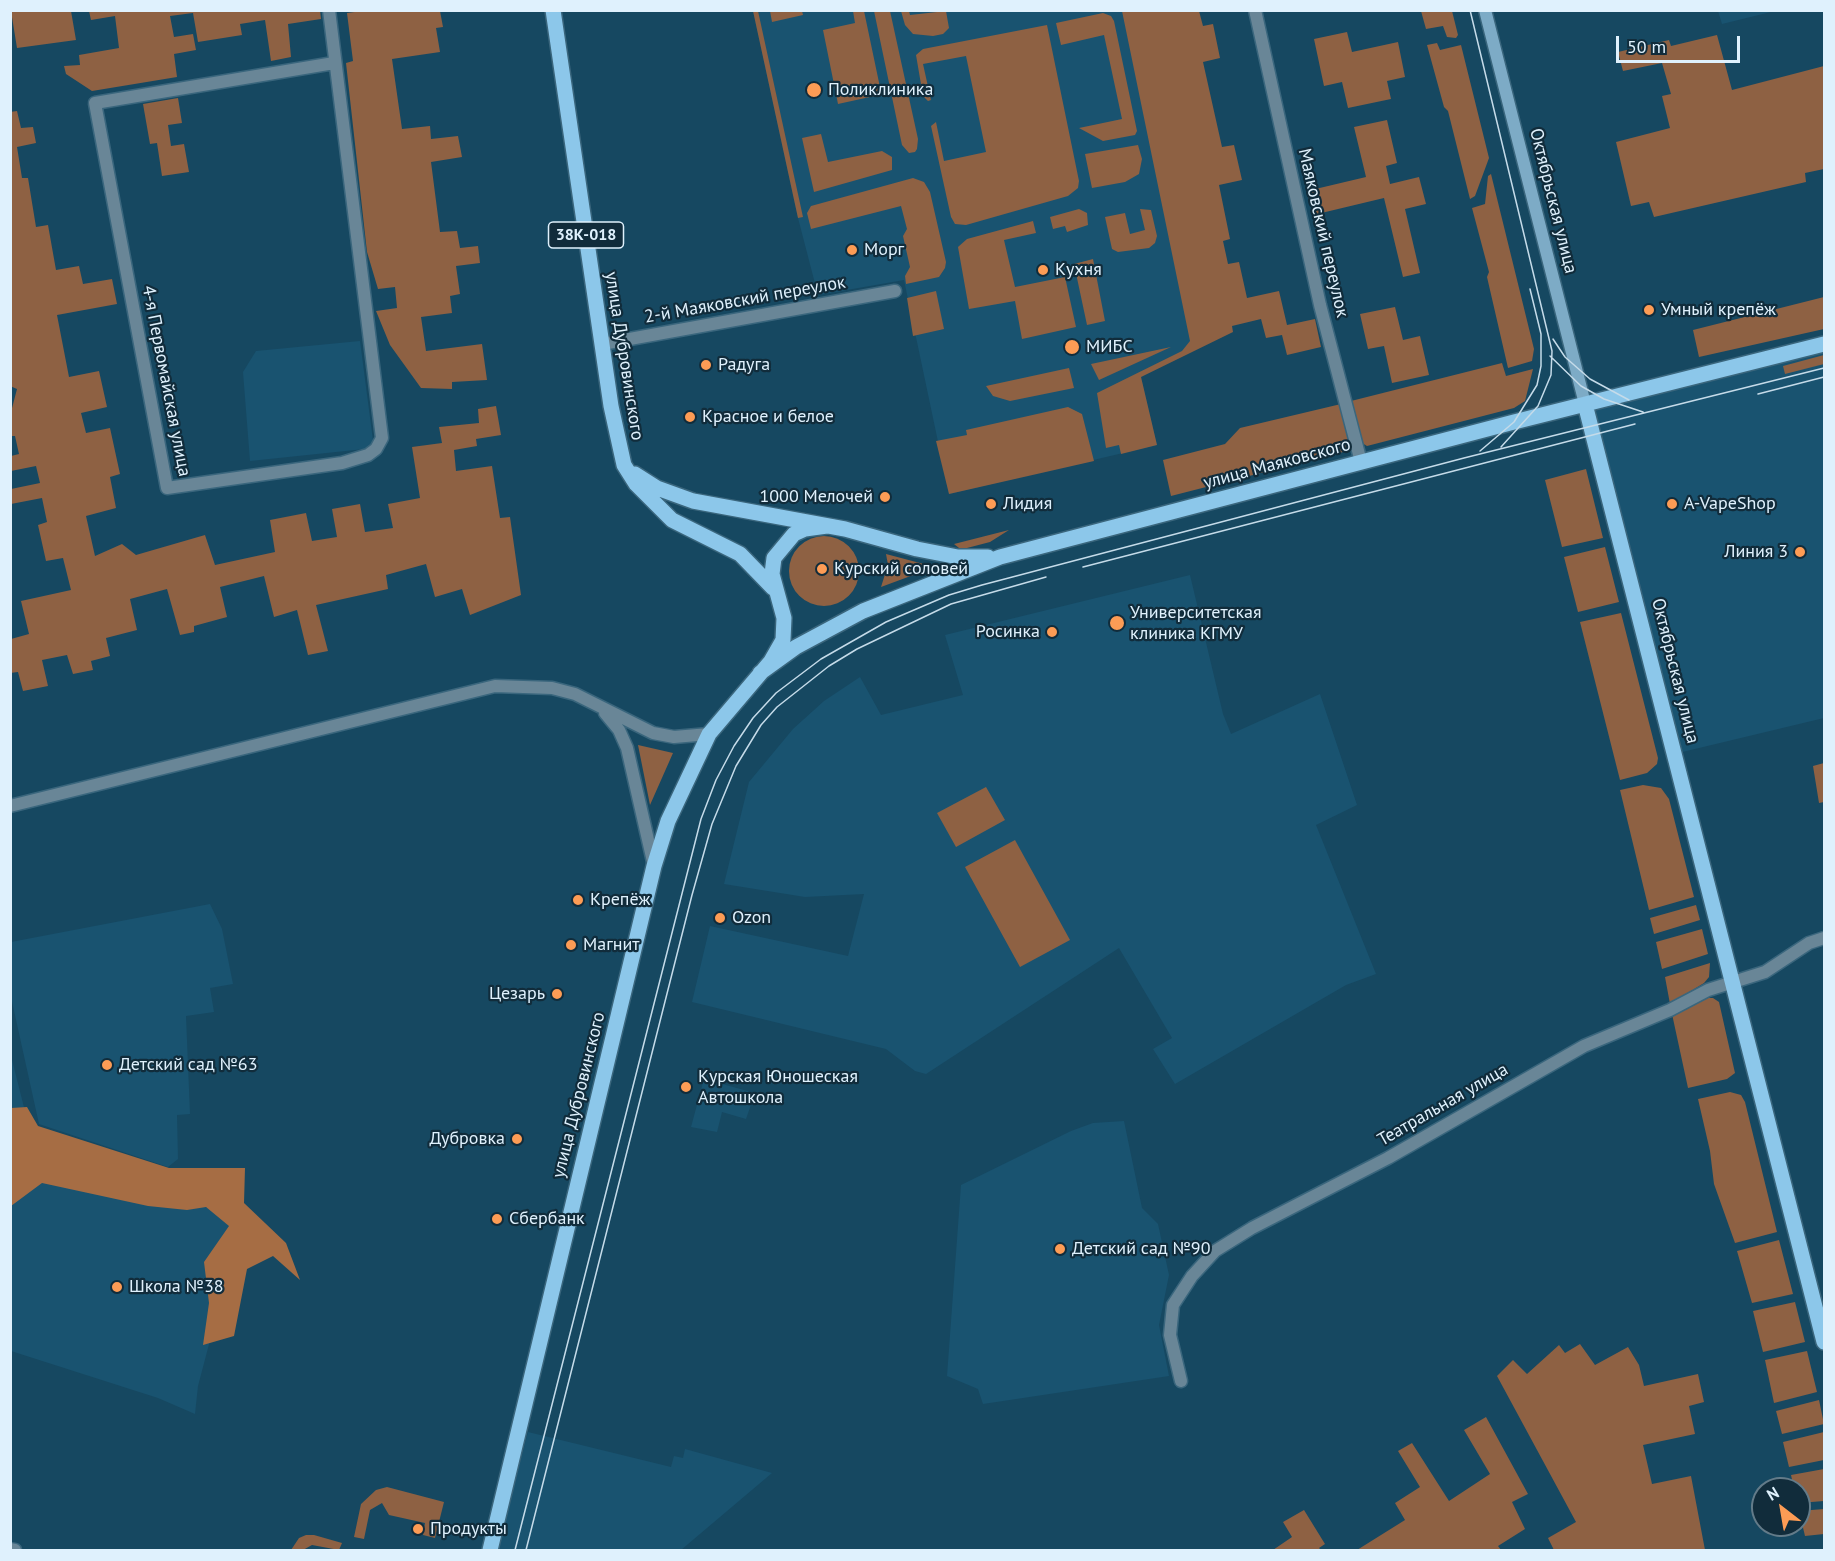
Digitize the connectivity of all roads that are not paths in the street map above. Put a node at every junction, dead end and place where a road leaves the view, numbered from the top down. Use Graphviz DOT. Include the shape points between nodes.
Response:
graph roads {
  1 [pos="329,10"];
  2 [pos="553,10"];
  3 [pos="1255,10"];
  4 [pos="1485,10"];
  5 [pos="334,63"];
  6 [pos="895,291"];
  7 [pos="602,344"];
  8 [pos="1824,344"];
  9 [pos="1585,404"];
  10 [pos="622,458"];
  11 [pos="1361,462"];
  12 [pos="827,525"];
  13 [pos="1000,557"];
  14 [pos="776,593"];
  15 [pos="760,673"];
  16 [pos="596,704"];
  17 [pos="709,734"];
  18 [pos="10,806"];
  19 [pos="654,866"];
  20 [pos="1824,938"];
  21 [pos="1732,982"];
  22 [pos="1824,1342"];
  23 [pos="1180,1381"];
  24 [pos="10,1549"];
  25 [pos="15,1551"];
  26 [pos="490,1551"];
  1 -- 5 [label="street, 4-я Первомайская улица"];
  2 -- 7 [label="main road, улица Дубровинского / 38К-018"];
  3 -- 11 [label="street, Маяковский переулок" via="1320,305"];
  4 -- 9 [label="main road, Октябрьская улица"];
  5 -- 5 [label="street, 4-я Первомайская улица" via="382,438 368,455 342,463 168,488 95,103"];
  6 -- 7 [label="street, 2-й Маяковский переулок"];
  7 -- 10 [label="main road, улица Дубровинского / 38К-018"];
  8 -- 9 [label="main road, улица Маяковского"];
  9 -- 11 [label="main road, улица Маяковского"];
  9 -- 21 [label="main road, Октябрьская улица"];
  10 -- 12 [label="main road" via="638,477 674,496"];
  10 -- 14 [label="main road, улица Дубровинского" via="636,484 661,511 684,528 740,554"];
  11 -- 13 [label="main road, улица Маяковского"];
  12 -- 13 [label="main road" via="958,557"];
  12 -- 14 [label="main road" via="794,534 779,550 772,566"];
  13 -- 15 [label="main road, улица Маяковского" via="863,611 796,647"];
  14 -- 15 [label="main road" via="784,618 783,640"];
  15 -- 17 [label="main road, улица Дубровинского"];
  16 -- 17 [label="street" via="653,733 674,737"];
  16 -- 18 [label="street" via="552,688 495,686"];
  16 -- 19 [label="street" via="619,730 627,748"];
  17 -- 19 [label="main road, улица Дубровинского" via="668,821"];
  19 -- 26 [label="main road, улица Дубровинского"];
  20 -- 21 [label="street, Театральная улица" via="1809,943 1765,972"];
  21 -- 22 [label="main road, Октябрьская улица"];
  21 -- 23 [label="street, Театральная улица" via="1584,1046 1215,1251 1173,1305 1170,1335"];
  24 -- 25 [label="street"];
}
